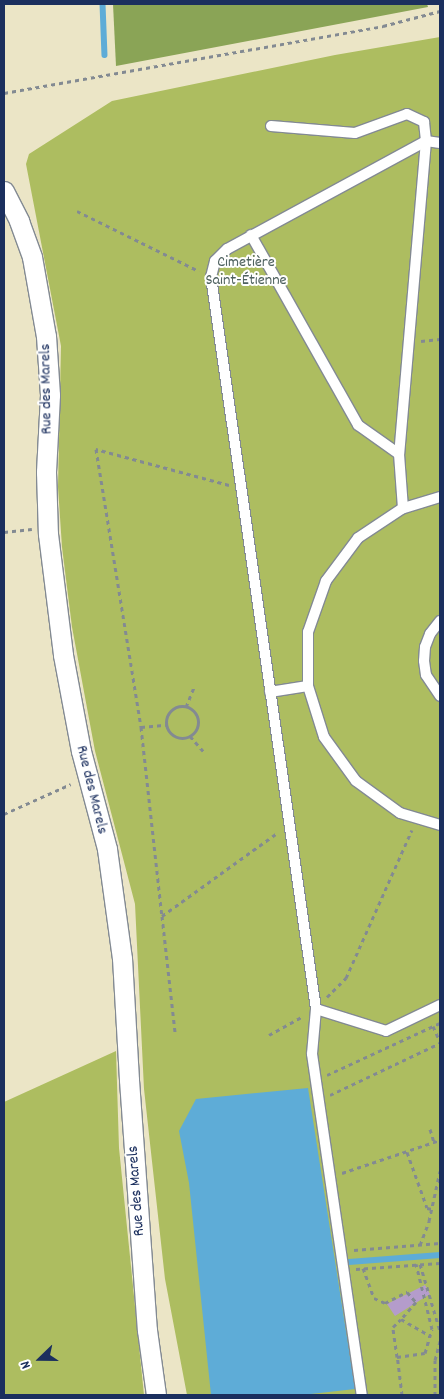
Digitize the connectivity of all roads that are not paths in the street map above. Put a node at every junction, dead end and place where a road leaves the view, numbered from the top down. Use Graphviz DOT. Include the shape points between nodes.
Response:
graph roads {
  1 [pos="270,126"];
  2 [pos="426,142"];
  3 [pos="440,143"];
  4 [pos="4,191"];
  5 [pos="251,235"];
  6 [pos="399,454"];
  7 [pos="440,497"];
  8 [pos="403,508"];
  9 [pos="440,621"];
  10 [pos="308,686"];
  11 [pos="270,692"];
  12 [pos="440,696"];
  13 [pos="440,825"];
  14 [pos="440,1005"];
  15 [pos="316,1009"];
  16 [pos="156,1395"];
  17 [pos="362,1395"];
  1 -- 2 [label="lane" via="355,132 407,114 424,122"];
  2 -- 3 [label="lane"];
  2 -- 5 [label="lane"];
  2 -- 6 [label="lane"];
  4 -- 16 [label="street, Rue des Marels" via="32,257 46,336 50,395 46,472 48,528 63,656 81,751 106,849 122,958 146,1311"];
  5 -- 6 [label="lane" via="358,424"];
  5 -- 11 [label="lane" via="227,248 215,261 211,277"];
  6 -- 8 [label="lane"];
  7 -- 8 [label="lane"];
  8 -- 10 [label="lane" via="358,538 326,581 308,632"];
  9 -- 12 [label="lane" via="425,646 424,661 426,675"];
  10 -- 11 [label="lane"];
  10 -- 13 [label="lane" via="324,737 356,781 400,812"];
  11 -- 15 [label="lane"];
  14 -- 15 [label="lane" via="386,1031"];
  15 -- 17 [label="lane" via="312,1054"];
}
